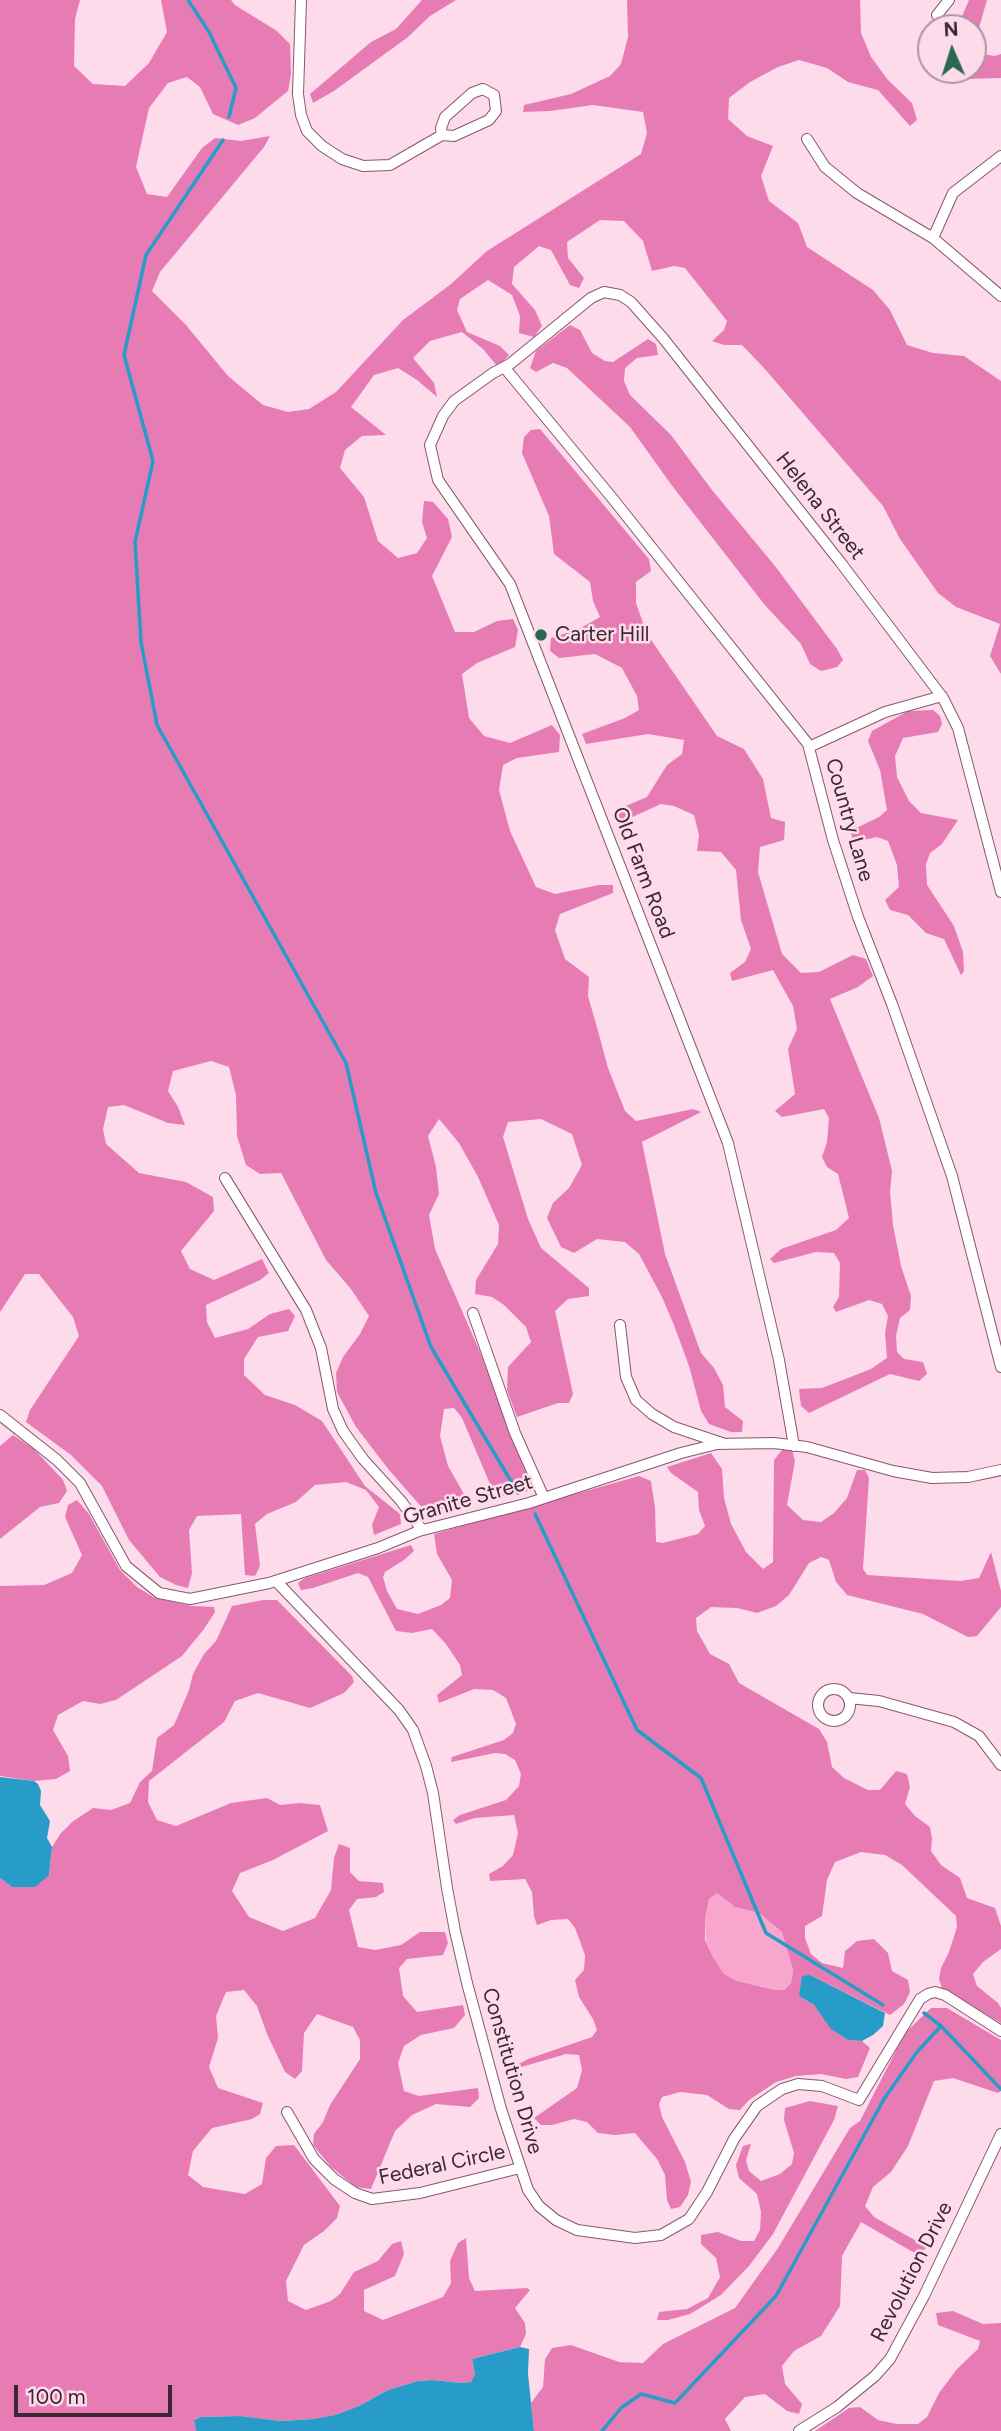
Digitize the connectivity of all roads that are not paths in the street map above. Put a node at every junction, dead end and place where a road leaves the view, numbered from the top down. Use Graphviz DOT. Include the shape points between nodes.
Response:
graph roads {
  1 [pos="301,0"];
  2 [pos="949,0"];
  3 [pos="938,14"];
  4 [pos="442,135"];
  5 [pos="807,139"];
  6 [pos="1001,156"];
  7 [pos="933,238"];
  8 [pos="1001,296"];
  9 [pos="504,367"];
  10 [pos="942,696"];
  11 [pos="808,747"];
  12 [pos="1001,892"];
  13 [pos="225,1178"];
  14 [pos="473,1314"];
  15 [pos="620,1325"];
  16 [pos="1001,1367"];
  17 [pos="0,1415"];
  18 [pos="726,1444"];
  19 [pos="794,1446"];
  20 [pos="1001,1470"];
  21 [pos="544,1498"];
  22 [pos="422,1530"];
  23 [pos="276,1581"];
  24 [pos="849,1698"];
  25 [pos="1001,1765"];
  26 [pos="1001,2031"];
  27 [pos="287,2112"];
  28 [pos="1001,2134"];
  29 [pos="520,2168"];
  30 [pos="799,2431"];
  1 -- 4 [label="street" via="301,116 307,131 322,146 363,166 390,165"];
  2 -- 3 [label="street"];
  4 -- 4 [label="street" via="454,136 489,120 496,111 494,95 483,89 472,93 445,117"];
  5 -- 7 [label="street" via="825,167 857,193"];
  6 -- 7 [label="street" via="953,193"];
  7 -- 8 [label="street"];
  9 -- 10 [label="street, Helena Street" via="591,298 604,292 631,302"];
  9 -- 11 [label="street, Country Lane"];
  9 -- 19 [label="street, Old Farm Road" via="454,401 430,446 432,461 438,480 510,584 728,1143 779,1360"];
  10 -- 11 [label="street" via="885,712"];
  10 -- 12 [label="street, Helena Street" via="958,728"];
  11 -- 16 [label="street, Country Lane" via="858,917 952,1175"];
  13 -- 22 [label="street" via="306,1310 343,1431"];
  14 -- 21 [label="street" via="515,1433"];
  15 -- 18 [label="street" via="626,1377 636,1400 674,1427"];
  17 -- 23 [label="street, Granite Street" via="80,1483 126,1566 159,1593 191,1599"];
  18 -- 19 [label="street, Granite Street"];
  18 -- 21 [label="street, Granite Street" via="681,1453"];
  19 -- 20 [label="street, Granite Street" via="932,1478"];
  21 -- 22 [label="street, Granite Street"];
  22 -- 23 [label="street, Granite Street"];
  23 -- 29 [label="street, Constitution Drive" via="399,1710 416,1737 437,1811 467,1983"];
  24 -- 25 [label="street" via="879,1701 970,1729"];
  26 -- 29 [label="street, Constitution Drive" via="945,1996 928,1994 920,1999 859,2100 810,2084 771,2095 757,2106 734,2139 689,2219 662,2235 606,2236 566,2225 539,2206"];
  27 -- 29 [label="street, Federal Circle" via="314,2160 334,2179 372,2199 420,2193"];
  28 -- 30 [label="street, Revolution Drive" via="890,2359 837,2407"];
}
